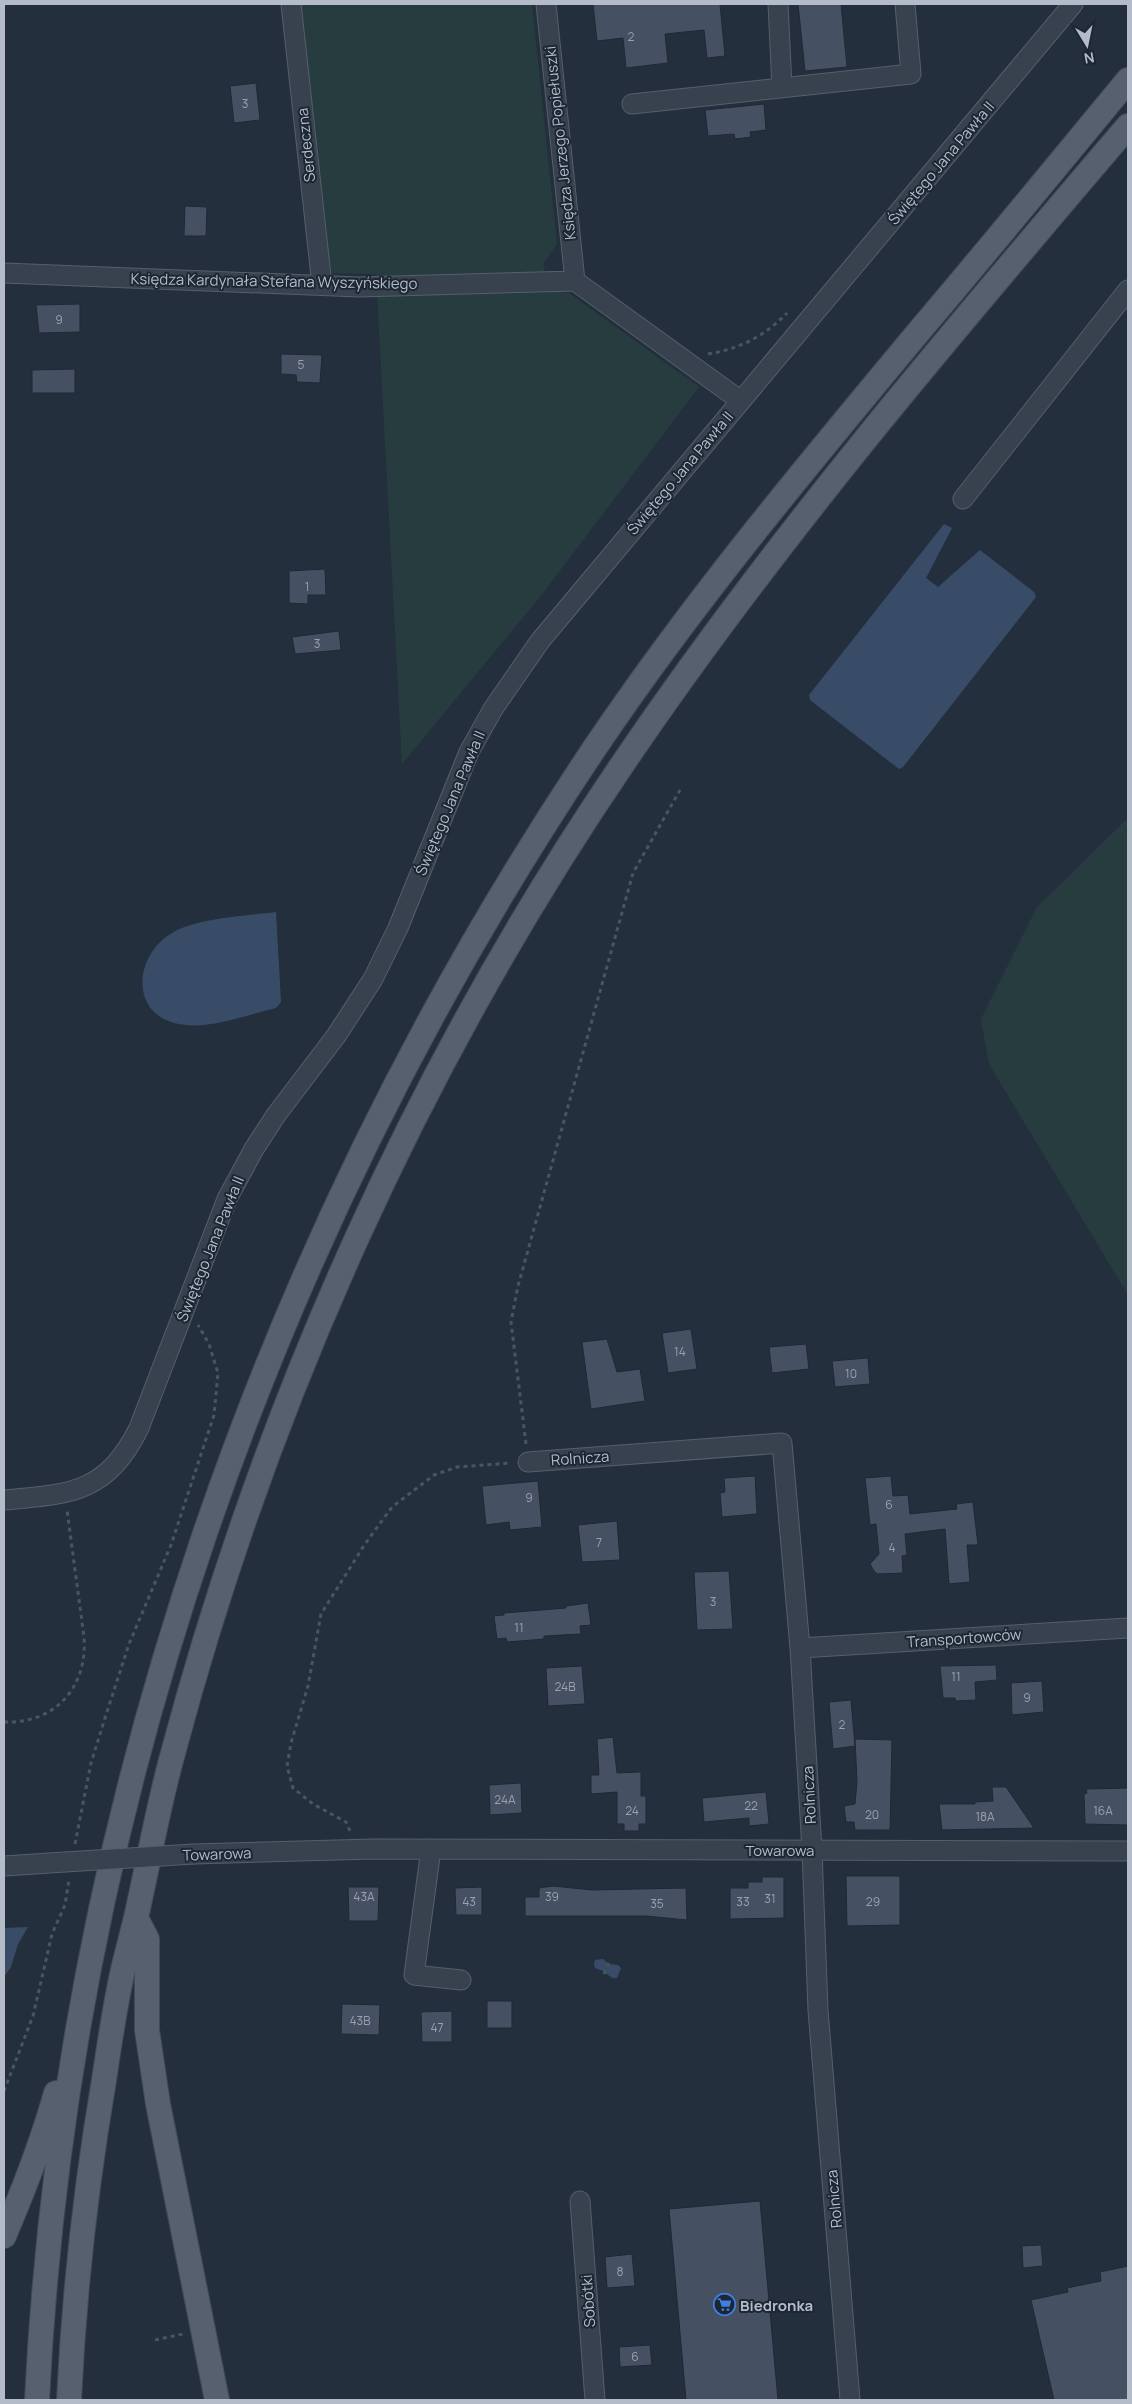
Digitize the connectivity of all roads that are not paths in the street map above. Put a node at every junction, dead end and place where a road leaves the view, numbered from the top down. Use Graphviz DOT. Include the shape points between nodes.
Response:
graph roads {
  1 [pos="291,4"];
  2 [pos="546,4"];
  3 [pos="778,4"];
  4 [pos="905,4"];
  5 [pos="1073,4"];
  6 [pos="1128,80"];
  7 [pos="782,88"];
  8 [pos="632,104"];
  9 [pos="1128,126"];
  10 [pos="4,273"];
  11 [pos="575,281"];
  12 [pos="322,285"];
  13 [pos="1128,290"];
  14 [pos="741,401"];
  15 [pos="963,499"];
  16 [pos="528,1462"];
  17 [pos="4,1500"];
  18 [pos="1128,1628"];
  19 [pos="800,1648"];
  20 [pos="431,1849"];
  21 [pos="812,1850"];
  22 [pos="1128,1851"];
  23 [pos="4,1866"];
  24 [pos="136,1918"];
  25 [pos="461,1980"];
  26 [pos="73,2067"];
  27 [pos="580,2202"];
  28 [pos="4,2236"];
  29 [pos="37,2400"];
  30 [pos="69,2400"];
  31 [pos="217,2400"];
  32 [pos="595,2400"];
  33 [pos="850,2400"];
  1 -- 12 [label="street, Serdeczna"];
  2 -- 11 [label="street, Księdza Jerzego Popiełuszki"];
  3 -- 7 [label="street"];
  4 -- 7 [label="street" via="912,74"];
  5 -- 14 [label="street, Świętego Jana Pawła II"];
  6 -- 26 [label="main road" via="840,425 685,621 596,746 517,869 449,984 346,1184 243,1429 192,1569 116,1837"];
  7 -- 8 [label="street"];
  9 -- 24 [label="main road" via="869,437 711,639 618,771 544,886 477,1000 376,1196 332,1292 241,1525 171,1760"];
  10 -- 12 [label="street, Księdza Kardynała Stefana Wyszyńskiego"];
  11 -- 12 [label="street, Księdza Kardynała Stefana Wyszyńskiego" via="359,287"];
  11 -- 14 [label="street"];
  13 -- 15 [label="street"];
  14 -- 17 [label="street, Świętego Jana Pawła II" via="540,641 492,709 469,752 398,928 373,979 346,1023 276,1115 228,1199 130,1446 99,1480 83,1488 64,1494"];
  16 -- 19 [label="street, Rolnicza" via="782,1443"];
  18 -- 19 [label="street, Transportowców"];
  19 -- 21 [label="street, Rolnicza"];
  20 -- 21 [label="street, Towarowa"];
  20 -- 23 [label="street, Towarowa, bridge" via="194,1854"];
  20 -- 25 [label="street" via="414,1976"];
  21 -- 22 [label="street, Towarowa"];
  21 -- 33 [label="street, Rolnicza" via="818,2010"];
  24 -- 30 [label="main road" via="120,1981 94,2136 80,2247"];
  24 -- 31 [label="main road" via="147,1939 147,2030 158,2104"];
  26 -- 28 [label="main road" via="57,2089 34,2163"];
  26 -- 29 [label="main road" via="52,2220"];
  27 -- 32 [label="street, Sobótki"];
}
